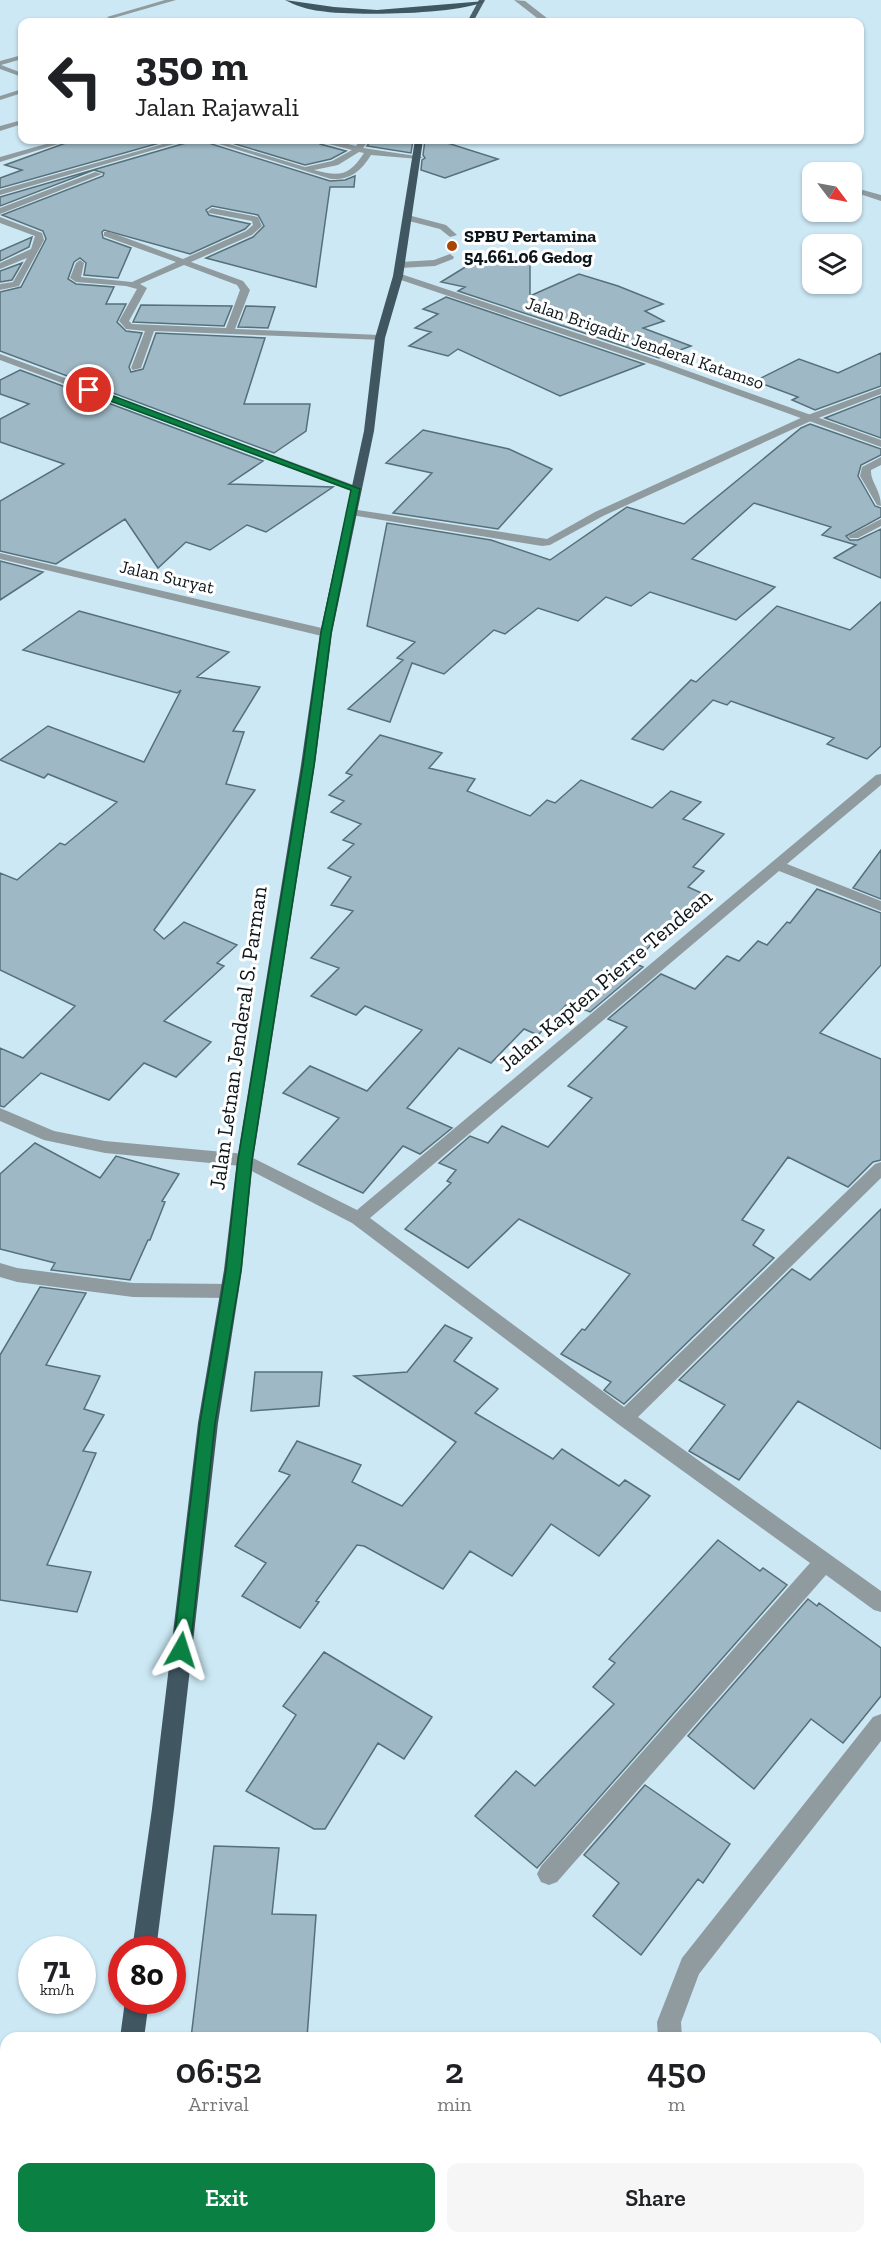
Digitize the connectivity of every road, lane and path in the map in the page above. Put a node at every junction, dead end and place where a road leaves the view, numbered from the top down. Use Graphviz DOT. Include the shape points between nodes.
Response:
graph roads {
  1 [pos="173,0"];
  2 [pos="288,0"];
  3 [pos="518,0"];
  4 [pos="482,1"];
  5 [pos="313,7"];
  6 [pos="110,16"];
  7 [pos="348,18"];
  8 [pos="472,18"];
  9 [pos="538,18"];
  10 [pos="18,58"];
  11 [pos="0,65"];
  12 [pos="8,70"];
  13 [pos="0,72"];
  14 [pos="18,74"];
  15 [pos="18,92"];
  16 [pos="0,98"];
  17 [pos="18,123"];
  18 [pos="0,129"];
  19 [pos="54,144"];
  20 [pos="171,144"];
  21 [pos="223,144"];
  22 [pos="339,144"];
  23 [pos="361,144"];
  24 [pos="418,144"];
  25 [pos="162,147"];
  26 [pos="358,149"];
  27 [pos="369,152"];
  28 [pos="414,156"];
  29 [pos="0,160"];
  30 [pos="305,170"];
  31 [pos="863,192"];
  32 [pos="0,193"];
  33 [pos="881,198"];
  34 [pos="0,211"];
  35 [pos="212,212"];
  36 [pos="408,218"];
  37 [pos="0,220"];
  38 [pos="107,234"];
  39 [pos="453,235"];
  40 [pos="35,251"];
  41 [pos="450,257"];
  42 [pos="185,260"];
  43 [pos="80,263"];
  44 [pos="0,266"];
  45 [pos="399,271"];
  46 [pos="134,284"];
  47 [pos="0,287"];
  48 [pos="150,329"];
  49 [pos="230,330"];
  50 [pos="380,338"];
  51 [pos="0,357"];
  52 [pos="136,368"];
  53 [pos="881,391"];
  54 [pos="809,418"];
  55 [pos="881,444"];
  56 [pos="881,460"];
  57 [pos="355,489"];
  58 [pos="881,503"];
  59 [pos="351,512"];
  60 [pos="881,522"];
  61 [pos="854,537"];
  62 [pos="0,556"];
  63 [pos="326,633"];
  64 [pos="879,779"];
  65 [pos="777,865"];
  66 [pos="881,906"];
  67 [pos="0,1114"];
  68 [pos="245,1160"];
  69 [pos="881,1168"];
  70 [pos="358,1218"];
  71 [pos="0,1270"];
  72 [pos="230,1291"];
  73 [pos="625,1418"];
  74 [pos="824,1562"];
  75 [pos="881,1603"];
  76 [pos="881,1724"];
  77 [pos="549,1874"];
  78 [pos="146,1936"];
  79 [pos="135,2014"];
  80 [pos="133,2032"];
  81 [pos="670,2032"];
  1 -- 6 [label="street"];
  2 -- 5 [label="highway"];
  3 -- 9 [label="street"];
  4 -- 5 [label="highway" via="385,12"];
  4 -- 8 [label="main road"];
  5 -- 7 [label="highway"];
  10 -- 11 [label="street"];
  11 -- 12 [label="street"];
  12 -- 13 [label="street"];
  12 -- 14 [label="street"];
  15 -- 16 [label="street"];
  17 -- 18 [label="street"];
  19 -- 29 [label="street"];
  20 -- 25 [label="street"];
  21 -- 30 [label="street"];
  22 -- 26 [label="street"];
  23 -- 26 [label="street"];
  24 -- 28 [label="highway, Jalan Letnan Jenderal S. Parman"];
  25 -- 32 [label="street"];
  25 -- 34 [label="street"];
  26 -- 27 [label="street"];
  26 -- 30 [label="street" via="335,163"];
  27 -- 28 [label="street"];
  27 -- 30 [label="street" via="357,171 344,177"];
  28 -- 36 [label="highway, Jalan Letnan Jenderal S. Parman"];
  31 -- 33 [label="street"];
  35 -- 42 [label="street" via="255,219 258,226"];
  36 -- 39 [label="street" via="443,227"];
  36 -- 45 [label="highway, Jalan Letnan Jenderal S. Parman"];
  37 -- 40 [label="street" via="39,235"];
  38 -- 42 [label="street"];
  40 -- 44 [label="street"];
  40 -- 47 [label="street" via="16,284"];
  41 -- 45 [label="street"];
  42 -- 46 [label="street"];
  42 -- 49 [label="street" via="237,280 243,286 245,290"];
  43 -- 46 [label="street" via="75,278 79,280"];
  45 -- 50 [label="highway, Jalan Letnan Jenderal S. Parman"];
  45 -- 54 [label="street, Jalan Brigadir Jenderal Katamso"];
  46 -- 48 [label="street" via="142,288 124,321 129,327"];
  48 -- 49 [label="street"];
  48 -- 52 [label="street"];
  49 -- 50 [label="street"];
  50 -- 57 [label="highway, Jalan Letnan Jenderal S. Parman" via="369,431"];
  51 -- 57 [label="street"];
  53 -- 54 [label="street"];
  54 -- 55 [label="street, Jalan Brigadir Jenderal Katamso"];
  54 -- 59 [label="street" via="599,514 556,540 544,542"];
  56 -- 58 [label="street" via="866,469 865,476"];
  57 -- 59 [label="highway, Jalan Letnan Jenderal S. Parman"];
  59 -- 63 [label="highway, Jalan Letnan Jenderal S. Parman"];
  60 -- 61 [label="street"];
  62 -- 63 [label="street, Jalan Suryat"];
  63 -- 68 [label="highway, Jalan Letnan Jenderal S. Parman"];
  64 -- 65 [label="street, Jalan Kapten Pierre Tendean"];
  65 -- 66 [label="street"];
  65 -- 70 [label="street, Jalan Kapten Pierre Tendean"];
  67 -- 68 [label="street" via="50,1136 105,1147"];
  68 -- 70 [label="street"];
  68 -- 72 [label="highway, Jalan Letnan Jenderal S. Parman"];
  69 -- 73 [label="street"];
  70 -- 73 [label="street"];
  71 -- 72 [label="street" via="133,1290"];
  72 -- 78 [label="highway, Jalan Letnan Jenderal S. Parman" via="207,1423"];
  73 -- 74 [label="street"];
  74 -- 75 [label="street"];
  74 -- 77 [label="street"];
  76 -- 81 [label="street" via="690,1965 669,2022"];
  79 -- 80 [label="highway"];
}
